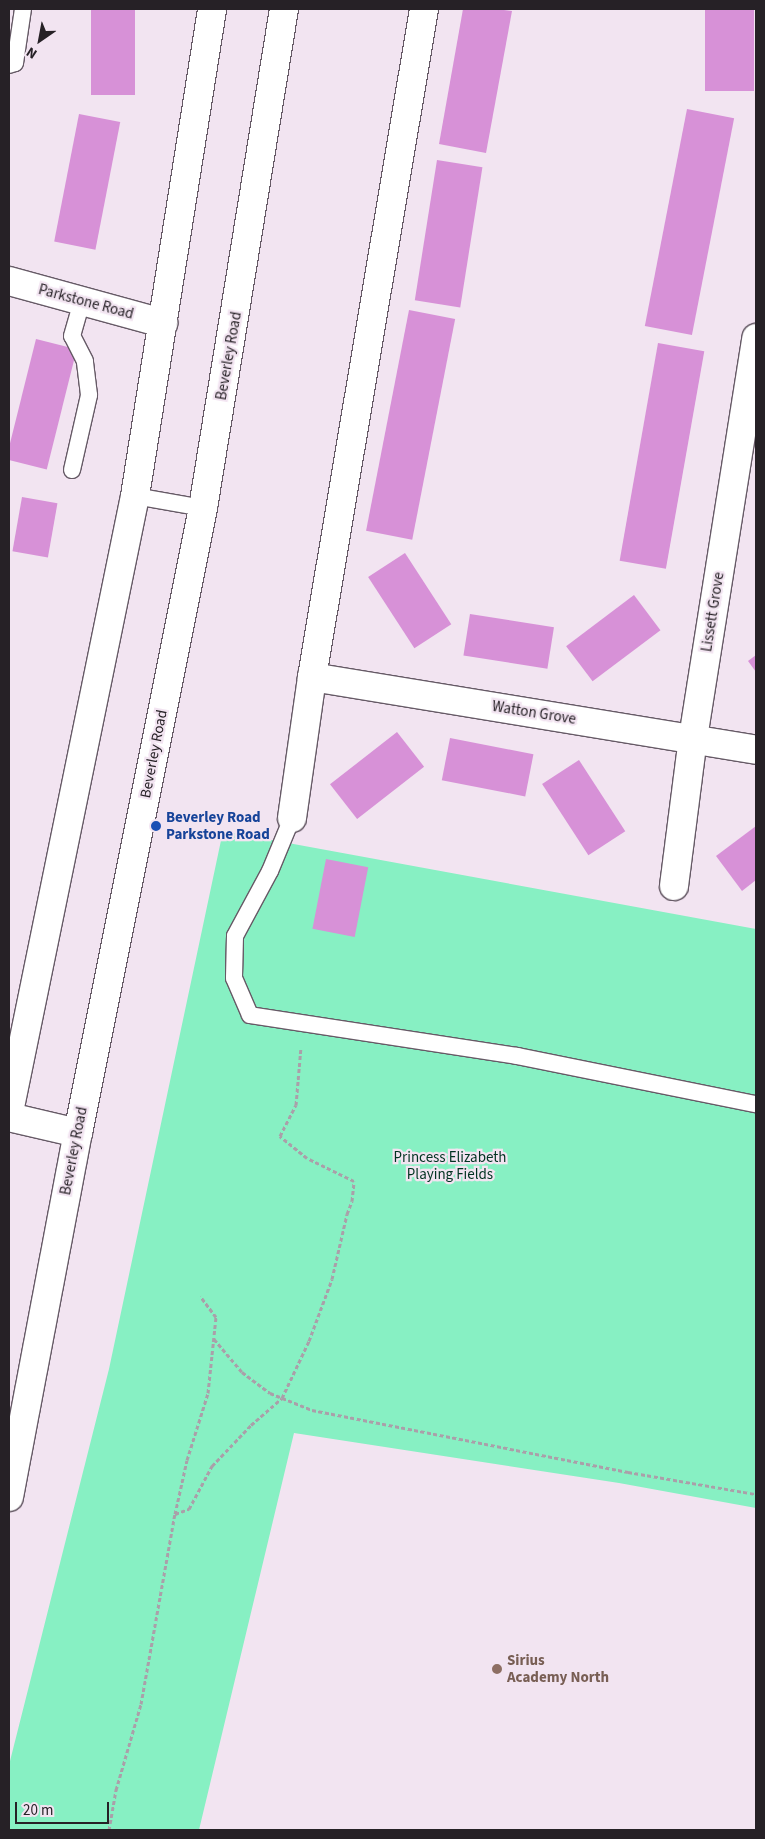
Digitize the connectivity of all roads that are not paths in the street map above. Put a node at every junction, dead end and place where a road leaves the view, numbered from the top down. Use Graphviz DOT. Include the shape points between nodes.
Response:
graph roads {
  1 [pos="23,9"];
  2 [pos="212,9"];
  3 [pos="284,9"];
  4 [pos="424,9"];
  5 [pos="9,65"];
  6 [pos="9,281"];
  7 [pos="82,301"];
  8 [pos="163,323"];
  9 [pos="756,338"];
  10 [pos="748,444"];
  11 [pos="72,470"];
  12 [pos="135,496"];
  13 [pos="203,508"];
  14 [pos="312,677"];
  15 [pos="693,738"];
  16 [pos="756,750"];
  17 [pos="292,818"];
  18 [pos="674,886"];
  19 [pos="756,1104"];
  20 [pos="9,1112"];
  21 [pos="9,1117"];
  22 [pos="78,1133"];
  23 [pos="9,1497"];
  1 -- 5 [label="lane" via="15,63"];
  2 -- 8 [label="main road"];
  3 -- 13 [label="main road, Beverley Road"];
  4 -- 14 [label="main road"];
  6 -- 7 [label="main road, Parkstone Road"];
  7 -- 8 [label="main road, Parkstone Road"];
  7 -- 11 [label="lane" via="72,336 85,361 89,395"];
  8 -- 12 [label="main road"];
  9 -- 10 [label="main road, Lissett Grove"];
  10 -- 15 [label="main road, Lissett Grove"];
  12 -- 13 [label="lane"];
  12 -- 20 [label="main road"];
  13 -- 22 [label="main road, Beverley Road"];
  14 -- 15 [label="main road, Watton Grove"];
  14 -- 17 [label="main road"];
  15 -- 16 [label="main road, Watton Grove"];
  15 -- 18 [label="main road, Lissett Grove"];
  17 -- 19 [label="lane" via="270,871 235,936 234,978 250,1015 517,1056"];
  21 -- 22 [label="main road"];
  22 -- 23 [label="main road, Beverley Road"];
}
